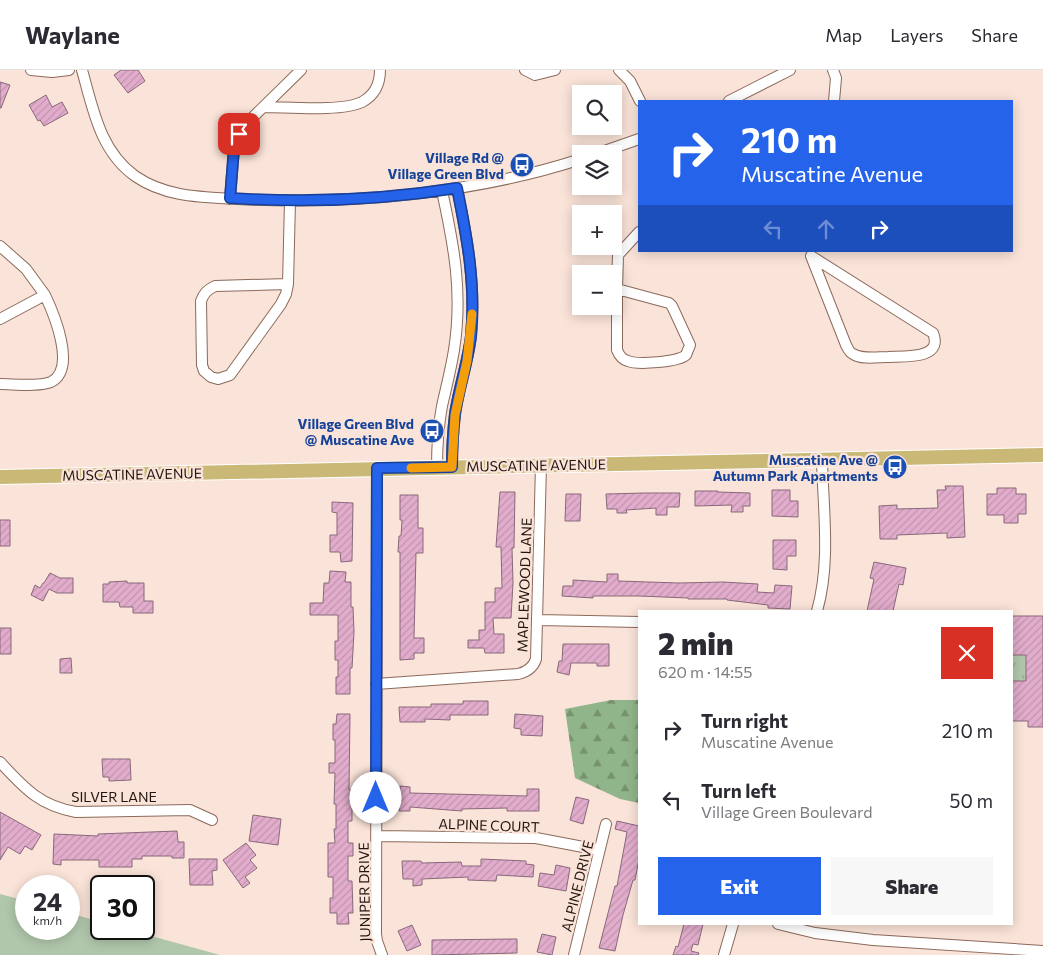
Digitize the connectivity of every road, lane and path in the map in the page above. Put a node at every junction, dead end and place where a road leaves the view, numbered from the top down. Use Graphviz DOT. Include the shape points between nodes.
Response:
graph roads {
  1 [pos="31,70"];
  2 [pos="69,70"];
  3 [pos="82,70"];
  4 [pos="301,70"];
  5 [pos="380,70"];
  6 [pos="525,70"];
  7 [pos="555,70"];
  8 [pos="619,70"];
  9 [pos="790,70"];
  10 [pos="833,70"];
  11 [pos="640,100"];
  12 [pos="731,100"];
  13 [pos="834,100"];
  14 [pos="264,107"];
  15 [pos="638,139"];
  16 [pos="622,145"];
  17 [pos="572,161"];
  18 [pos="457,188"];
  19 [pos="442,191"];
  20 [pos="230,198"];
  21 [pos="290,201"];
  22 [pos="638,233"];
  23 [pos="0,246"];
  24 [pos="810,254"];
  25 [pos="618,265"];
  26 [pos="288,284"];
  27 [pos="617,289"];
  28 [pos="45,295"];
  29 [pos="0,319"];
  30 [pos="0,384"];
  31 [pos="1043,455"];
  32 [pos="822,459"];
  33 [pos="541,465"];
  34 [pos="452,467"];
  35 [pos="377,468"];
  36 [pos="437,468"];
  37 [pos="0,477"];
  38 [pos="817,610"];
  39 [pos="538,620"];
  40 [pos="638,622"];
  41 [pos="376,684"];
  42 [pos="0,762"];
  43 [pos="212,820"];
  44 [pos="606,824"];
  45 [pos="377,836"];
  46 [pos="599,850"];
  47 [pos="732,925"];
  48 [pos="782,925"];
  49 [pos="1043,951"];
  50 [pos="382,955"];
  51 [pos="574,955"];
  52 [pos="724,955"];
  1 -- 2 [label="street"];
  3 -- 20 [label="street" via="104,141 126,168 147,184 171,193"];
  4 -- 14 [label="street"];
  5 -- 14 [label="street" via="379,85 363,102 355,105"];
  6 -- 7 [label="street" via="535,75"];
  8 -- 11 [label="street" via="630,81"];
  9 -- 12 [label="street"];
  10 -- 13 [label="street" via="836,78"];
  14 -- 20 [label="street" via="236,138"];
  15 -- 16 [label="street"];
  17 -- 18 [label="street"];
  18 -- 19 [label="street"];
  18 -- 34 [label="street" via="469,249 473,305 467,361 455,415"];
  19 -- 21 [label="street"];
  19 -- 36 [label="street" via="456,256 458,318 442,408"];
  20 -- 21 [label="street"];
  21 -- 26 [label="street"];
  22 -- 25 [label="street" via="618,255"];
  23 -- 28 [label="street" via="26,269"];
  24 -- 24 [label="street" via="851,353 864,357 921,356 931,350 933,333"];
  26 -- 26 [label="street" via="215,286 208,289 201,301 202,365 208,376 218,379 230,375 281,304"];
  27 -- 27 [label="street" via="617,350 621,357 627,361 665,362 686,355 690,345 669,303"];
  28 -- 29 [label="street"];
  28 -- 30 [label="street" via="60,338 61,371 57,377 43,384"];
  31 -- 32 [label="main road, MUSCATINE AVENUE"];
  32 -- 33 [label="main road, MUSCATINE AVENUE"];
  32 -- 38 [label="street" via="825,556"];
  33 -- 34 [label="main road, MUSCATINE AVENUE"];
  33 -- 39 [label="street, MAPLEWOOD LANE"];
  34 -- 36 [label="main road, MUSCATINE AVENUE"];
  35 -- 36 [label="main road, MUSCATINE AVENUE"];
  35 -- 37 [label="main road, MUSCATINE AVENUE"];
  35 -- 41 [label="street, JUNIPER DRIVE"];
  39 -- 40 [label="street"];
  39 -- 41 [label="street, MAPLEWOOD LANE" via="536,659 525,672"];
  41 -- 45 [label="street, JUNIPER DRIVE"];
  42 -- 43 [label="street, SILVER LANE" via="25,789 59,809 76,812 190,810"];
  44 -- 46 [label="street, ALPINE DRIVE"];
  45 -- 46 [label="street, ALPINE COURT" via="536,838"];
  45 -- 50 [label="street, JUNIPER DRIVE" via="376,934"];
  46 -- 51 [label="street, ALPINE DRIVE"];
  47 -- 52 [label="street"];
  48 -- 49 [label="street" via="815,933 873,940"];
}
